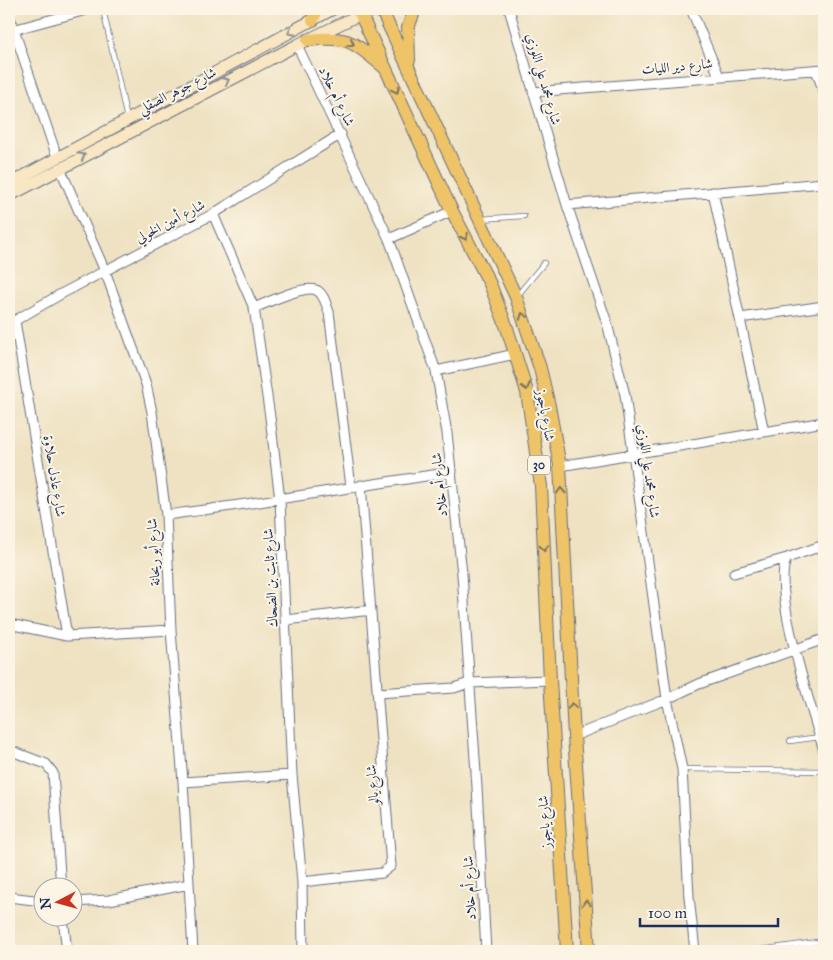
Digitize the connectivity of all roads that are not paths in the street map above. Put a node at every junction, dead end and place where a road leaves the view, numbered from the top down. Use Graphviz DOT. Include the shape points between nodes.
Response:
graph roads {
  1 [pos="90,9"];
  2 [pos="103,9"];
  3 [pos="333,9"];
  4 [pos="381,9"];
  5 [pos="415,9"];
  6 [pos="509,9"];
  7 [pos="691,9"];
  8 [pos="359,11"];
  9 [pos="315,14"];
  10 [pos="9,15"];
  11 [pos="11,30"];
  12 [pos="303,42"];
  13 [pos="820,69"];
  14 [pos="387,70"];
  15 [pos="412,75"];
  16 [pos="719,76"];
  17 [pos="533,92"];
  18 [pos="824,92"];
  19 [pos="127,119"];
  20 [pos="341,134"];
  21 [pos="58,163"];
  22 [pos="824,183"];
  23 [pos="9,184"];
  24 [pos="713,192"];
  25 [pos="9,196"];
  26 [pos="567,205"];
  27 [pos="452,211"];
  28 [pos="213,214"];
  29 [pos="524,216"];
  30 [pos="481,219"];
  31 [pos="389,239"];
  32 [pos="544,262"];
  33 [pos="105,271"];
  34 [pos="516,297"];
  35 [pos="824,306"];
  36 [pos="254,308"];
  37 [pos="740,318"];
  38 [pos="12,323"];
  39 [pos="516,354"];
  40 [pos="436,371"];
  41 [pos="824,422"];
  42 [pos="764,432"];
  43 [pos="633,452"];
  44 [pos="560,466"];
  45 [pos="452,472"];
  46 [pos="362,485"];
  47 [pos="351,487"];
  48 [pos="280,500"];
  49 [pos="166,515"];
  50 [pos="824,545"];
  51 [pos="787,558"];
  52 [pos="734,573"];
  53 [pos="371,610"];
  54 [pos="286,620"];
  55 [pos="9,624"];
  56 [pos="170,630"];
  57 [pos="67,636"];
  58 [pos="824,639"];
  59 [pos="794,649"];
  60 [pos="550,680"];
  61 [pos="468,683"];
  62 [pos="378,692"];
  63 [pos="667,699"];
  64 [pos="574,736"];
  65 [pos="820,737"];
  66 [pos="790,741"];
  67 [pos="9,750"];
  68 [pos="824,751"];
  69 [pos="682,769"];
  70 [pos="824,771"];
  71 [pos="292,775"];
  72 [pos="183,782"];
  73 [pos="60,878"];
  74 [pos="302,882"];
  75 [pos="189,884"];
  76 [pos="9,896"];
  77 [pos="32,899"];
  78 [pos="82,901"];
  79 [pos="65,928"];
  80 [pos="824,941"];
  81 [pos="67,951"];
  82 [pos="193,951"];
  83 [pos="303,951"];
  84 [pos="486,951"];
  85 [pos="567,951"];
  86 [pos="589,951"];
  87 [pos="695,951"];
  88 [pos="752,951"];
  1 -- 11 [label="street"];
  2 -- 19 [label="lane"];
  3 -- 9 [label="street, شارع جوهر الصقلي"];
  4 -- 8 [label="street, شارع جوهر الصقلي"];
  4 -- 15 [label="main road, شارع ياجوز / 30"];
  5 -- 15 [label="main road" via="407,38"];
  6 -- 17 [label="street, شارع محمد علي اللوزي"];
  7 -- 16 [label="street"];
  8 -- 12 [label="street, شارع جوهر الصقلي"];
  8 -- 14 [label="main road, شارع ياجوز / 30"];
  9 -- 19 [label="street, شارع جوهر الصقلي, one-way"];
  10 -- 11 [label="street, شارع أبو ريحانة"];
  11 -- 21 [label="street, شارع أبو ريحانة"];
  12 -- 14 [label="main road, one-way" via="336,37 349,41"];
  12 -- 20 [label="street, شارع أم خلاد"];
  21 -- 12 [label="street, شارع جوهر الصقلي, one-way"];
  13 -- 16 [label="street, شارع دير الليات"];
  13 -- 18 [label="street"];
  14 -- 27 [label="main road, شارع ياجوز / 30, one-way"];
  15 -- 30 [label="main road, شارع ياجوز / 30"];
  16 -- 17 [label="street, شارع دير الليات"];
  17 -- 26 [label="street, شارع محمد علي اللوزي"];
  19 -- 21 [label="street, شارع جوهر الصقلي"];
  20 -- 28 [label="street, شارع أمين الخولي"];
  20 -- 31 [label="street, شارع أم خلاد"];
  21 -- 23 [label="street, شارع جوهر الصقلي"];
  21 -- 25 [label="street, شارع جوهر الصقلي"];
  21 -- 33 [label="street, شارع أبو ريحانة"];
  22 -- 24 [label="street"];
  24 -- 26 [label="street"];
  24 -- 37 [label="street"];
  26 -- 43 [label="street, شارع محمد علي اللوزي" via="611,341 625,395"];
  27 -- 31 [label="street"];
  27 -- 39 [label="main road, شارع ياجوز / 30, one-way" via="493,292"];
  28 -- 33 [label="street, شارع أمين الخولي"];
  28 -- 36 [label="street, شارع ثابت بن الضحاك"];
  29 -- 30 [label="lane"];
  30 -- 34 [label="main road, شارع ياجوز / 30"];
  31 -- 40 [label="street, شارع أم خلاد"];
  32 -- 34 [label="lane"];
  33 -- 38 [label="street, شارع أمين الخولي"];
  33 -- 49 [label="street, شارع أبو ريحانة" via="146,384"];
  44 -- 34 [label="main road, شارع ياجوز / 30, one-way" via="545,387"];
  35 -- 37 [label="street"];
  36 -- 47 [label="street" via="308,288 322,294 328,312"];
  36 -- 48 [label="street, شارع ثابت بن الضحاك"];
  37 -- 42 [label="street"];
  38 -- 57 [label="street, شارع عادل حلاوة"];
  39 -- 40 [label="street"];
  39 -- 60 [label="main road, شارع ياجوز / 30, one-way" via="527,392 539,466"];
  40 -- 45 [label="street, شارع أم خلاد"];
  41 -- 42 [label="street"];
  42 -- 43 [label="street"];
  43 -- 44 [label="street"];
  43 -- 63 [label="street, شارع محمد علي اللوزي"];
  64 -- 44 [label="main road, شارع ياجوز / 30, one-way"];
  45 -- 46 [label="street"];
  45 -- 61 [label="street, شارع أم خلاد"];
  46 -- 47 [label="street"];
  46 -- 53 [label="street, شارع يالو"];
  47 -- 48 [label="street"];
  48 -- 49 [label="street"];
  48 -- 54 [label="street, شارع ثابت بن الضحاك"];
  49 -- 56 [label="street, شارع أبو ريحانة"];
  50 -- 51 [label="street"];
  51 -- 52 [label="street"];
  51 -- 59 [label="street" via="783,571"];
  53 -- 54 [label="street"];
  53 -- 62 [label="street, شارع يالو"];
  54 -- 71 [label="street, شارع ثابت بن الضحاك"];
  55 -- 57 [label="street"];
  56 -- 57 [label="street"];
  56 -- 72 [label="street, شارع أبو ريحانة"];
  58 -- 59 [label="street"];
  59 -- 63 [label="street"];
  59 -- 65 [label="street"];
  60 -- 61 [label="street"];
  60 -- 85 [label="main road, شارع ياجوز / 30"];
  61 -- 62 [label="street" via="454,688"];
  61 -- 84 [label="street, شارع أم خلاد" via="478,787"];
  62 -- 74 [label="street, شارع يالو" via="390,869 382,873"];
  63 -- 64 [label="street"];
  63 -- 69 [label="street, شارع محمد علي اللوزي"];
  86 -- 64 [label="main road, شارع ياجوز / 30, one-way"];
  65 -- 66 [label="lane"];
  65 -- 68 [label="street"];
  67 -- 73 [label="street" via="46,764 54,773"];
  69 -- 70 [label="lane"];
  69 -- 87 [label="street, شارع محمد علي اللوزي"];
  71 -- 72 [label="street"];
  71 -- 74 [label="street, شارع ثابت بن الضحاك"];
  72 -- 75 [label="street, شارع أبو ريحانة"];
  74 -- 83 [label="street, شارع ثابت بن الضحاك"];
  75 -- 78 [label="street" via="109,900"];
  75 -- 82 [label="street, شارع أبو ريحانة"];
  76 -- 77 [label="street"];
  79 -- 81 [label="street"];
  80 -- 88 [label="lane"];
}
